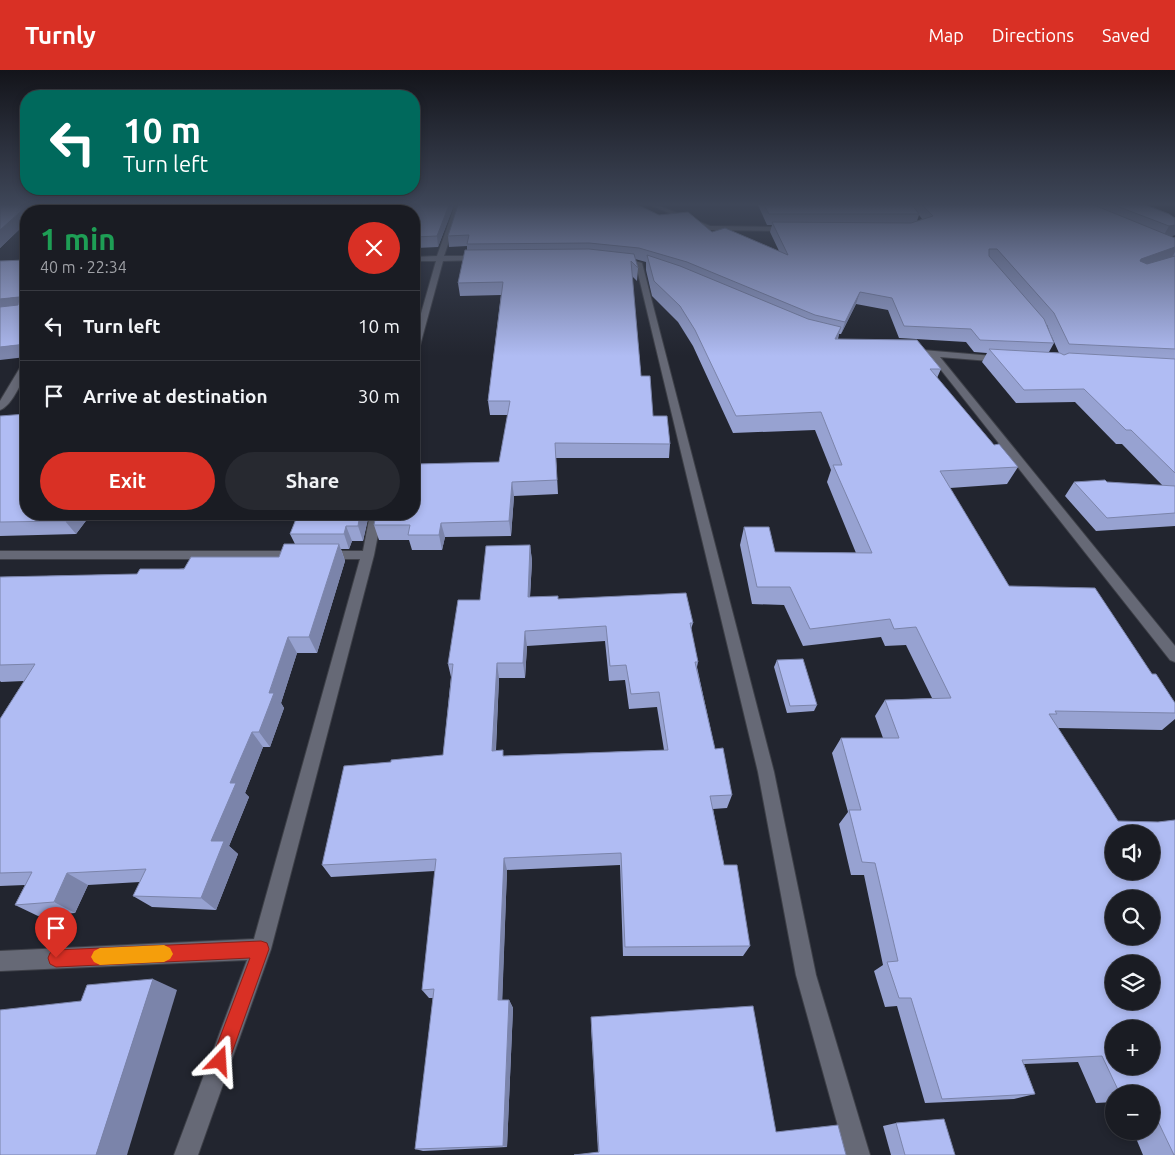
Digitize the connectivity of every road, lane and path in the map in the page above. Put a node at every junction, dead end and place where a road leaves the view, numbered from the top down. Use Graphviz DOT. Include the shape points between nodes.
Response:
graph roads {
  1 [pos="440,258"];
  2 [pos="490,258"];
  3 [pos="420,259"];
  4 [pos="638,263"];
  5 [pos="420,331"];
  6 [pos="906,351"];
  7 [pos="934,355"];
  8 [pos="1010,360"];
  9 [pos="20,378"];
  10 [pos="0,407"];
  11 [pos="375,520"];
  12 [pos="0,555"];
  13 [pos="368,555"];
  14 [pos="1175,656"];
  15 [pos="261,949"];
  16 [pos="0,961"];
  17 [pos="186,1155"];
  18 [pos="858,1155"];
  1 -- 2 [label="street"];
  1 -- 3 [label="street"];
  1 -- 5 [label="street"];
  4 -- 18 [label="street" via="766,772 806,975"];
  6 -- 7 [label="street"];
  7 -- 8 [label="street"];
  7 -- 14 [label="street"];
  9 -- 10 [label="street"];
  11 -- 13 [label="street"];
  12 -- 13 [label="street"];
  13 -- 15 [label="street"];
  15 -- 16 [label="street"];
  15 -- 17 [label="street"];
}
